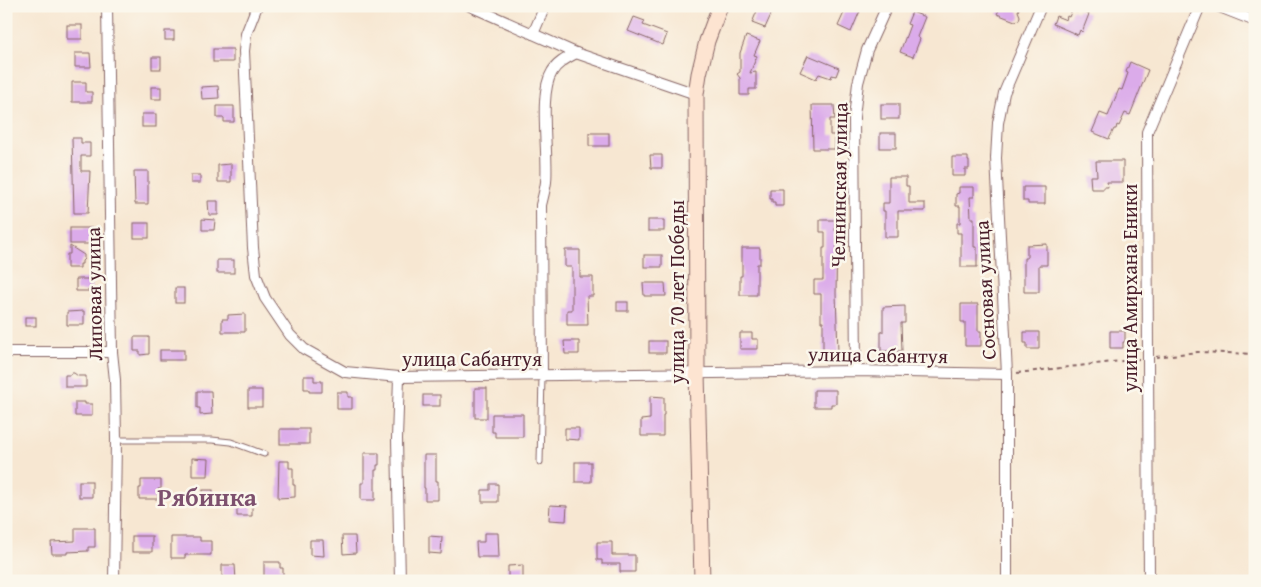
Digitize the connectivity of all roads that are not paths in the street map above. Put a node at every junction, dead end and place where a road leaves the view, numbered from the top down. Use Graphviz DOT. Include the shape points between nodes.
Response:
graph roads {
  1 [pos="107,6"];
  2 [pos="257,6"];
  3 [pos="470,6"];
  4 [pos="545,6"];
  5 [pos="720,6"];
  6 [pos="887,6"];
  7 [pos="1041,6"];
  8 [pos="1200,6"];
  9 [pos="1218,6"];
  10 [pos="1255,21"];
  11 [pos="533,34"];
  12 [pos="576,53"];
  13 [pos="696,94"];
  14 [pos="6,352"];
  15 [pos="112,352"];
  16 [pos="856,371"];
  17 [pos="697,372"];
  18 [pos="1007,374"];
  19 [pos="542,376"];
  20 [pos="399,377"];
  21 [pos="116,440"];
  22 [pos="264,454"];
  23 [pos="540,462"];
  24 [pos="114,581"];
  25 [pos="400,581"];
  26 [pos="702,581"];
  27 [pos="1007,581"];
  28 [pos="1149,581"];
  1 -- 15 [label="street, Липовая улица"];
  2 -- 20 [label="street, улица Сабантуя" via="246,34 244,51 256,275 265,298 290,335 304,349 345,372"];
  3 -- 11 [label="street"];
  4 -- 11 [label="street"];
  5 -- 13 [label="street, улица 70 лет Победы" via="706,41"];
  6 -- 16 [label="street, Челнинская улица" via="867,50 858,83 854,117"];
  7 -- 18 [label="street, Сосновая улица" via="1004,93 998,123 996,158"];
  8 -- 28 [label="street, улица Амирхана Еники" via="1147,132"];
  9 -- 10 [label="street"];
  11 -- 12 [label="street"];
  12 -- 13 [label="street"];
  12 -- 19 [label="street" via="552,71 545,98 546,182 541,205"];
  13 -- 17 [label="street, улица 70 лет Победы"];
  14 -- 15 [label="street"];
  15 -- 21 [label="street, Липовая улица"];
  16 -- 17 [label="street, улица Сабантуя"];
  16 -- 18 [label="street, улица Сабантуя"];
  17 -- 19 [label="street, улица Сабантуя"];
  17 -- 26 [label="street, улица 70 лет Победы"];
  18 -- 27 [label="street, Сосновая улица"];
  19 -- 20 [label="street, улица Сабантуя"];
  19 -- 23 [label="lane"];
  20 -- 25 [label="street"];
  21 -- 22 [label="lane" via="212,440 231,442"];
  21 -- 24 [label="street, Липовая улица"];
}
